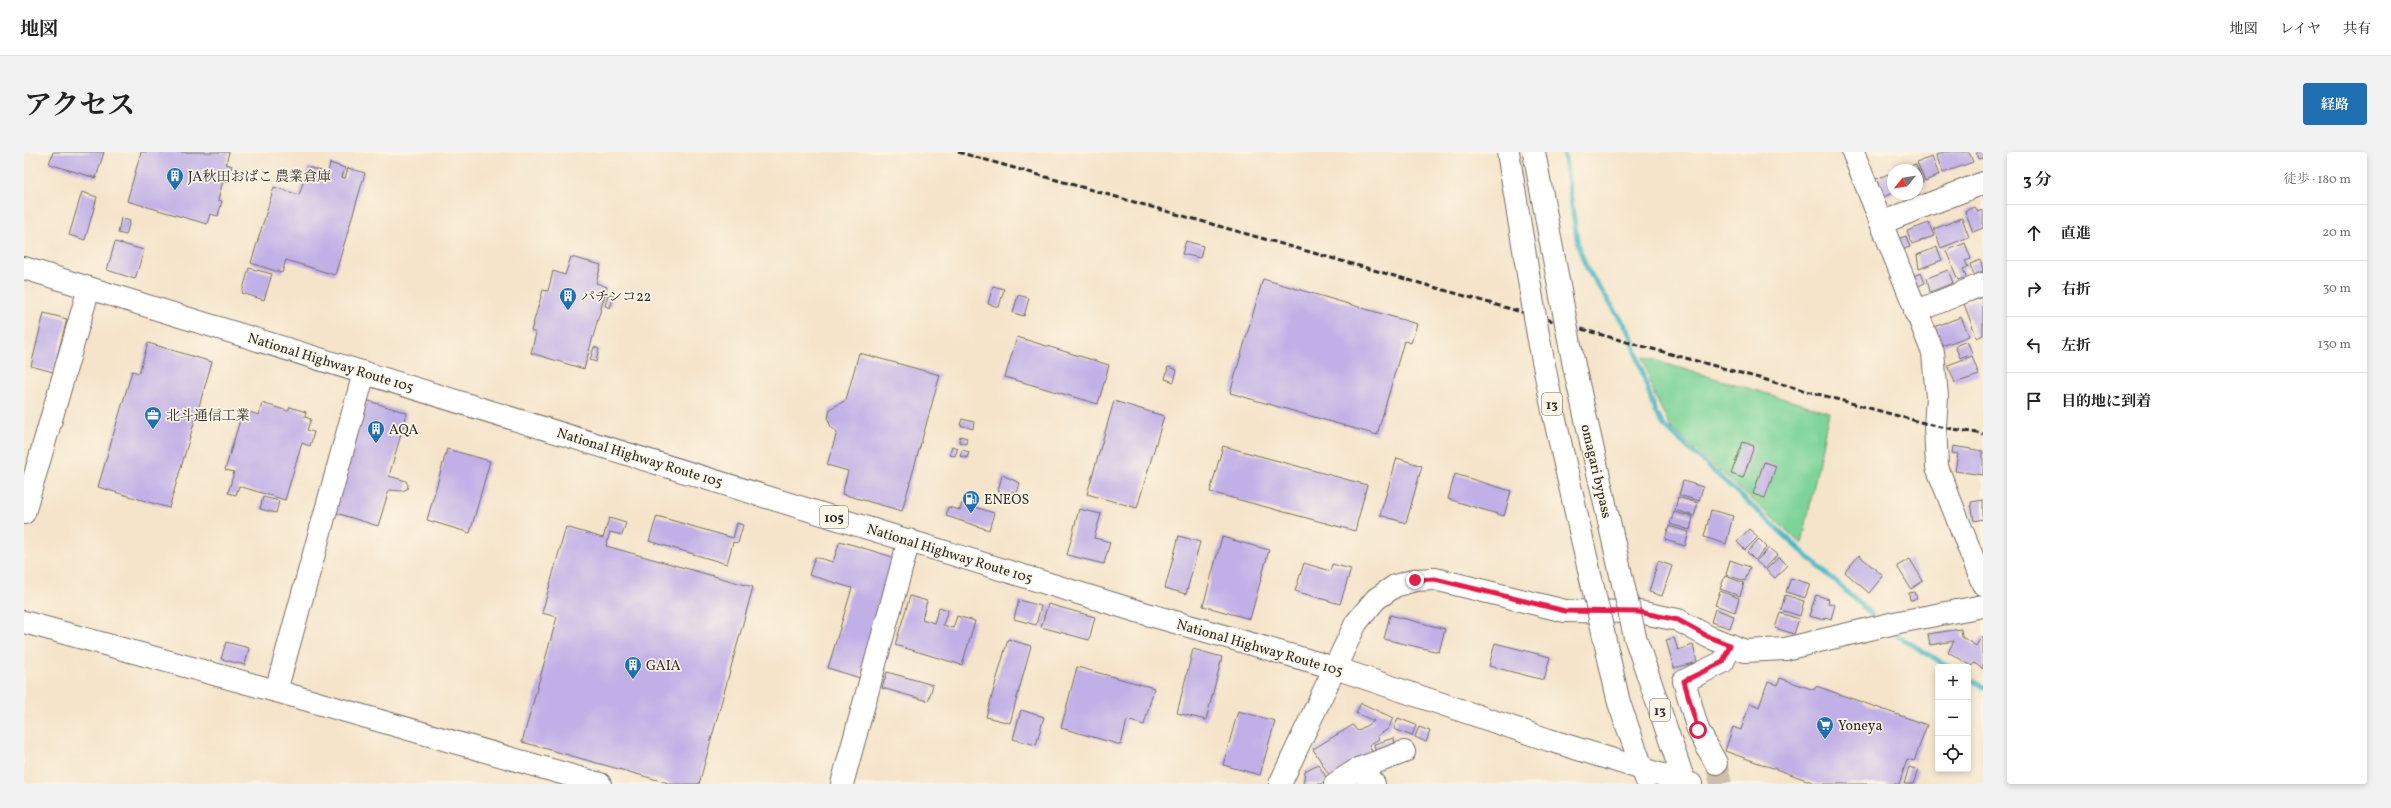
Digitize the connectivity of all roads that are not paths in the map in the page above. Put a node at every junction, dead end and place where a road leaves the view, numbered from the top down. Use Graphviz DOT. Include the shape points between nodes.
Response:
graph roads {
  1 [pos="1508,152"];
  2 [pos="1534,152"];
  3 [pos="1853,152"];
  4 [pos="1983,183"];
  5 [pos="1881,223"];
  6 [pos="24,268"];
  7 [pos="1983,284"];
  8 [pos="89,288"];
  9 [pos="1915,312"];
  10 [pos="364,373"];
  11 [pos="24,513"];
  12 [pos="909,540"];
  13 [pos="1983,584"];
  14 [pos="1983,606"];
  15 [pos="24,622"];
  16 [pos="1730,645"];
  17 [pos="1335,668"];
  18 [pos="276,690"];
  19 [pos="1404,752"];
  20 [pos="1716,763"];
  21 [pos="1358,769"];
  22 [pos="1645,777"];
  23 [pos="1687,783"];
  24 [pos="600,784"];
  25 [pos="842,784"];
  26 [pos="1280,784"];
  27 [pos="1335,784"];
  28 [pos="1374,784"];
  1 -- 22 [label="main road, 13, bridge" via="1547,381 1619,703"];
  2 -- 23 [label="main road, omagari bypass / 13, bridge" via="1574,366 1635,638"];
  3 -- 5 [label="main road"];
  4 -- 5 [label="main road"];
  5 -- 9 [label="main road"];
  6 -- 8 [label="main road, National Highway Route 105 / 105"];
  7 -- 9 [label="main road"];
  8 -- 10 [label="main road, National Highway Route 105 / 105"];
  8 -- 11 [label="main road"];
  9 -- 13 [label="main road" via="1933,352 1937,397 1937,467"];
  10 -- 12 [label="main road, National Highway Route 105 / 105"];
  10 -- 18 [label="main road"];
  12 -- 17 [label="main road, National Highway Route 105 / 105" via="1140,612"];
  12 -- 25 [label="main road"];
  14 -- 16 [label="main road" via="1899,622 1785,649 1745,651"];
  15 -- 18 [label="main road"];
  16 -- 17 [label="main road" via="1678,620 1639,612 1565,611 1435,579 1415,580 1395,586 1376,599 1356,623"];
  16 -- 20 [label="main road" via="1723,662 1684,681 1698,730"];
  17 -- 22 [label="main road, National Highway Route 105 / 105" via="1549,740"];
  17 -- 26 [label="main road"];
  18 -- 24 [label="main road"];
  19 -- 21 [label="main road"];
  21 -- 27 [label="main road"];
  21 -- 28 [label="main road"];
  22 -- 23 [label="main road, National Highway Route 105 / 105"];
}
